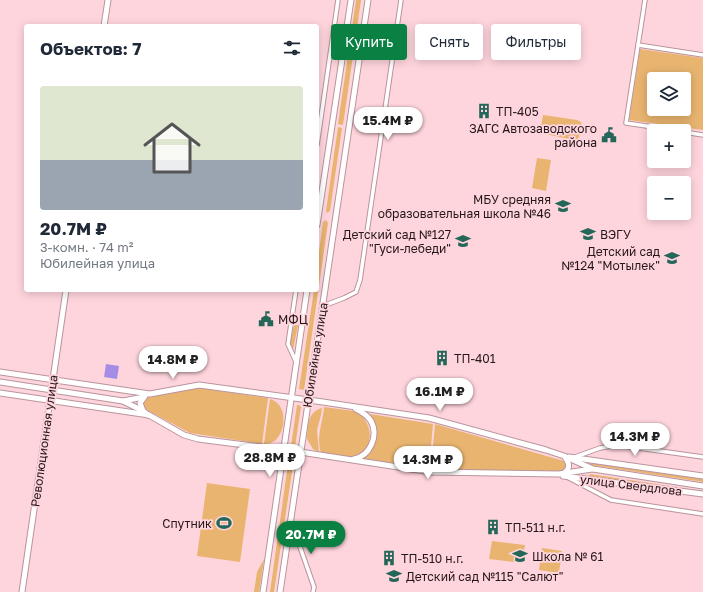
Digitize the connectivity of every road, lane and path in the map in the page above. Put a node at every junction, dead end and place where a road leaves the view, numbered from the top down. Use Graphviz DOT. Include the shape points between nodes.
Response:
graph roads {
  1 [pos="108,0"];
  2 [pos="338,0"];
  3 [pos="352,0"];
  4 [pos="368,0"];
  5 [pos="401,0"];
  6 [pos="645,0"];
  7 [pos="104,24"];
  8 [pos="638,45"];
  9 [pos="703,55"];
  10 [pos="647,126"];
  11 [pos="319,131"];
  12 [pos="691,133"];
  13 [pos="703,134"];
  14 [pos="319,212"];
  15 [pos="66,292"];
  16 [pos="296,292"];
  17 [pos="307,292"];
  18 [pos="322,306"];
  19 [pos="296,362"];
  20 [pos="0,372"];
  21 [pos="52,380"];
  22 [pos="0,382"];
  23 [pos="51,390"];
  24 [pos="0,393"];
  25 [pos="150,394"];
  26 [pos="144,397"];
  27 [pos="290,397"];
  28 [pos="50,400"];
  29 [pos="123,400"];
  30 [pos="308,400"];
  31 [pos="352,407"];
  32 [pos="143,411"];
  33 [pos="149,415"];
  34 [pos="283,450"];
  35 [pos="300,452"];
  36 [pos="564,456"];
  37 [pos="574,457"];
  38 [pos="703,457"];
  39 [pos="349,460"];
  40 [pos="593,469"];
  41 [pos="562,475"];
  42 [pos="703,476"];
  43 [pos="703,486"];
  44 [pos="703,494"];
  45 [pos="703,514"];
  46 [pos="290,520"];
  47 [pos="22,592"];
  48 [pos="263,592"];
  49 [pos="280,592"];
  50 [pos="313,592"];
  1 -- 7 [label="main road"];
  2 -- 11 [label="street"];
  3 -- 14 [label="main road"];
  4 -- 18 [label="main road, Юбилейная улица"];
  5 -- 18 [label="street" via="360,280 356,292"];
  6 -- 8 [label="street"];
  8 -- 9 [label="street"];
  8 -- 10 [label="street" via="626,123"];
  12 -- 13 [label="street"];
  15 -- 21 [label="main road, Революционная улица"];
  16 -- 19 [label="street" via="288,344"];
  17 -- 19 [label="main road, Юбилейная улица"];
  18 -- 30 [label="main road, Юбилейная улица"];
  19 -- 27 [label="main road, Юбилейная улица"];
  20 -- 21 [label="main road, улица Свердлова"];
  21 -- 23 [label="main road, Революционная улица"];
  21 -- 25 [label="main road, улица Свердлова"];
  22 -- 23 [label="main road, улица Свердлова"];
  23 -- 28 [label="main road, Революционная улица"];
  23 -- 29 [label="main road, улица Свердлова"];
  24 -- 28 [label="main road, улица Свердлова"];
  25 -- 26 [label="main road, улица Свердлова"];
  25 -- 27 [label="main road, улица Свердлова" via="199,385"];
  26 -- 29 [label="main road, улица Свердлова"];
  26 -- 32 [label="main road" via="140,403"];
  27 -- 30 [label="main road, улица Свердлова"];
  27 -- 34 [label="main road, Юбилейная улица"];
  28 -- 33 [label="main road, улица Свердлова"];
  28 -- 47 [label="main road, Революционная улица"];
  29 -- 32 [label="main road, улица Свердлова"];
  30 -- 31 [label="main road, улица Свердлова"];
  30 -- 35 [label="main road, Юбилейная улица"];
  31 -- 36 [label="main road, улица Свердлова" via="430,418"];
  31 -- 39 [label="main road" via="367,416 374,435 369,449 364,454"];
  32 -- 33 [label="main road, улица Свердлова"];
  33 -- 34 [label="main road, улица Свердлова" via="191,437"];
  34 -- 35 [label="main road, улица Свердлова"];
  34 -- 48 [label="main road, Юбилейная улица"];
  35 -- 39 [label="main road, улица Свердлова"];
  35 -- 46 [label="main road, Юбилейная улица"];
  36 -- 37 [label="main road, улица Свердлова"];
  36 -- 40 [label="main road, улица Свердлова"];
  36 -- 41 [label="main road" via="569,466"];
  37 -- 38 [label="street" via="617,445"];
  37 -- 42 [label="main road, улица Свердлова"];
  39 -- 41 [label="main road, улица Свердлова" via="437,472"];
  40 -- 41 [label="main road, улица Свердлова"];
  40 -- 43 [label="main road, улица Свердлова"];
  41 -- 44 [label="main road, улица Свердлова"];
  41 -- 45 [label="street" via="611,500"];
  46 -- 49 [label="main road, Юбилейная улица"];
  46 -- 50 [label="street" via="314,587"];
}
